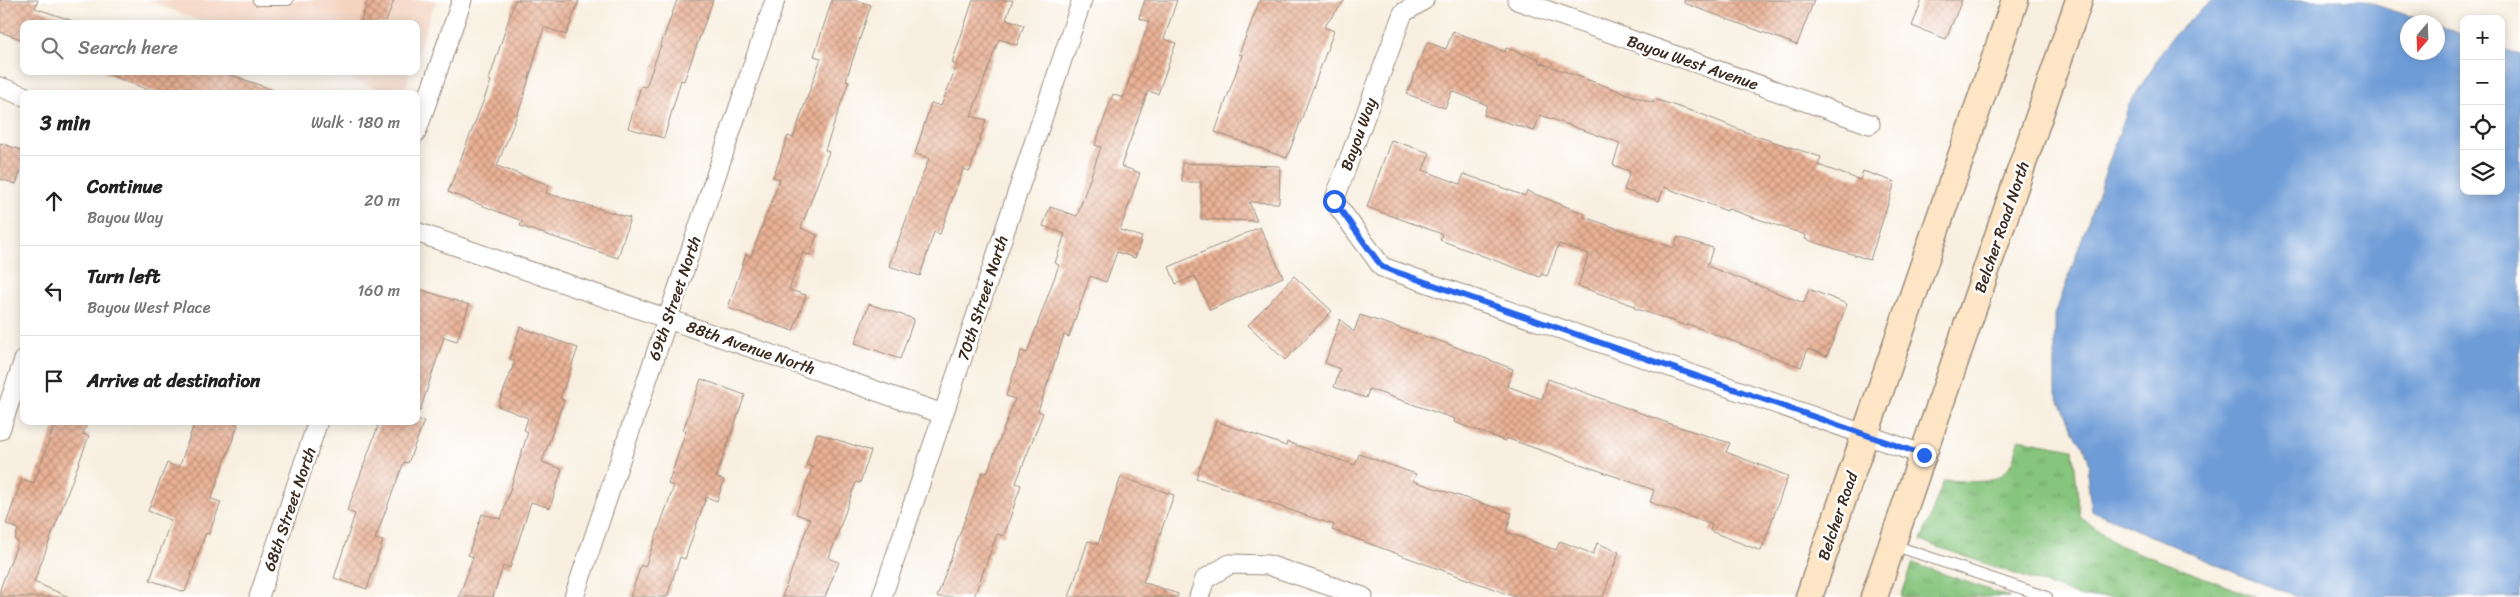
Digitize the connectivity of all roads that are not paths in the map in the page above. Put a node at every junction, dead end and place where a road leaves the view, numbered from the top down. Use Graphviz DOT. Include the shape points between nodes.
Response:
graph roads {
  1 [pos="258,0"];
  2 [pos="288,0"];
  3 [pos="462,0"];
  4 [pos="775,0"];
  5 [pos="1082,0"];
  6 [pos="1424,0"];
  7 [pos="1517,0"];
  8 [pos="2015,0"];
  9 [pos="2079,0"];
  10 [pos="0,87"];
  11 [pos="20,94"];
  12 [pos="420,121"];
  13 [pos="1870,124"];
  14 [pos="420,233"];
  15 [pos="667,318"];
  16 [pos="20,372"];
  17 [pos="944,414"];
  18 [pos="317,425"];
  19 [pos="0,430"];
  20 [pos="1865,435"];
  21 [pos="1924,455"];
  22 [pos="1893,545"];
  23 [pos="259,597"];
  24 [pos="574,597"];
  25 [pos="882,597"];
  26 [pos="1199,597"];
  27 [pos="1362,597"];
  28 [pos="1809,597"];
  29 [pos="1874,597"];
  30 [pos="2046,597"];
  1 -- 2 [label="lane"];
  3 -- 12 [label="street"];
  4 -- 15 [label="street, 69th Street North"];
  5 -- 17 [label="street, 70th Street North"];
  6 -- 20 [label="street, Bayou Way" via="1403,13 1334,201 1382,267"];
  7 -- 13 [label="street, Bayou West Avenue"];
  8 -- 20 [label="main road"];
  9 -- 21 [label="main road, Belcher Road North"];
  10 -- 11 [label="street"];
  14 -- 15 [label="street, 88th Avenue North"];
  15 -- 17 [label="street, 88th Avenue North"];
  15 -- 24 [label="street, 69th Street North"];
  16 -- 19 [label="street"];
  17 -- 25 [label="street, 70th Street North"];
  18 -- 23 [label="street, 68th Street North"];
  20 -- 21 [label="street"];
  20 -- 28 [label="main road, Belcher Road"];
  21 -- 22 [label="main road"];
  22 -- 29 [label="main road"];
  22 -- 30 [label="lane"];
  26 -- 27 [label="street" via="1205,579 1230,564 1268,565"];
}
